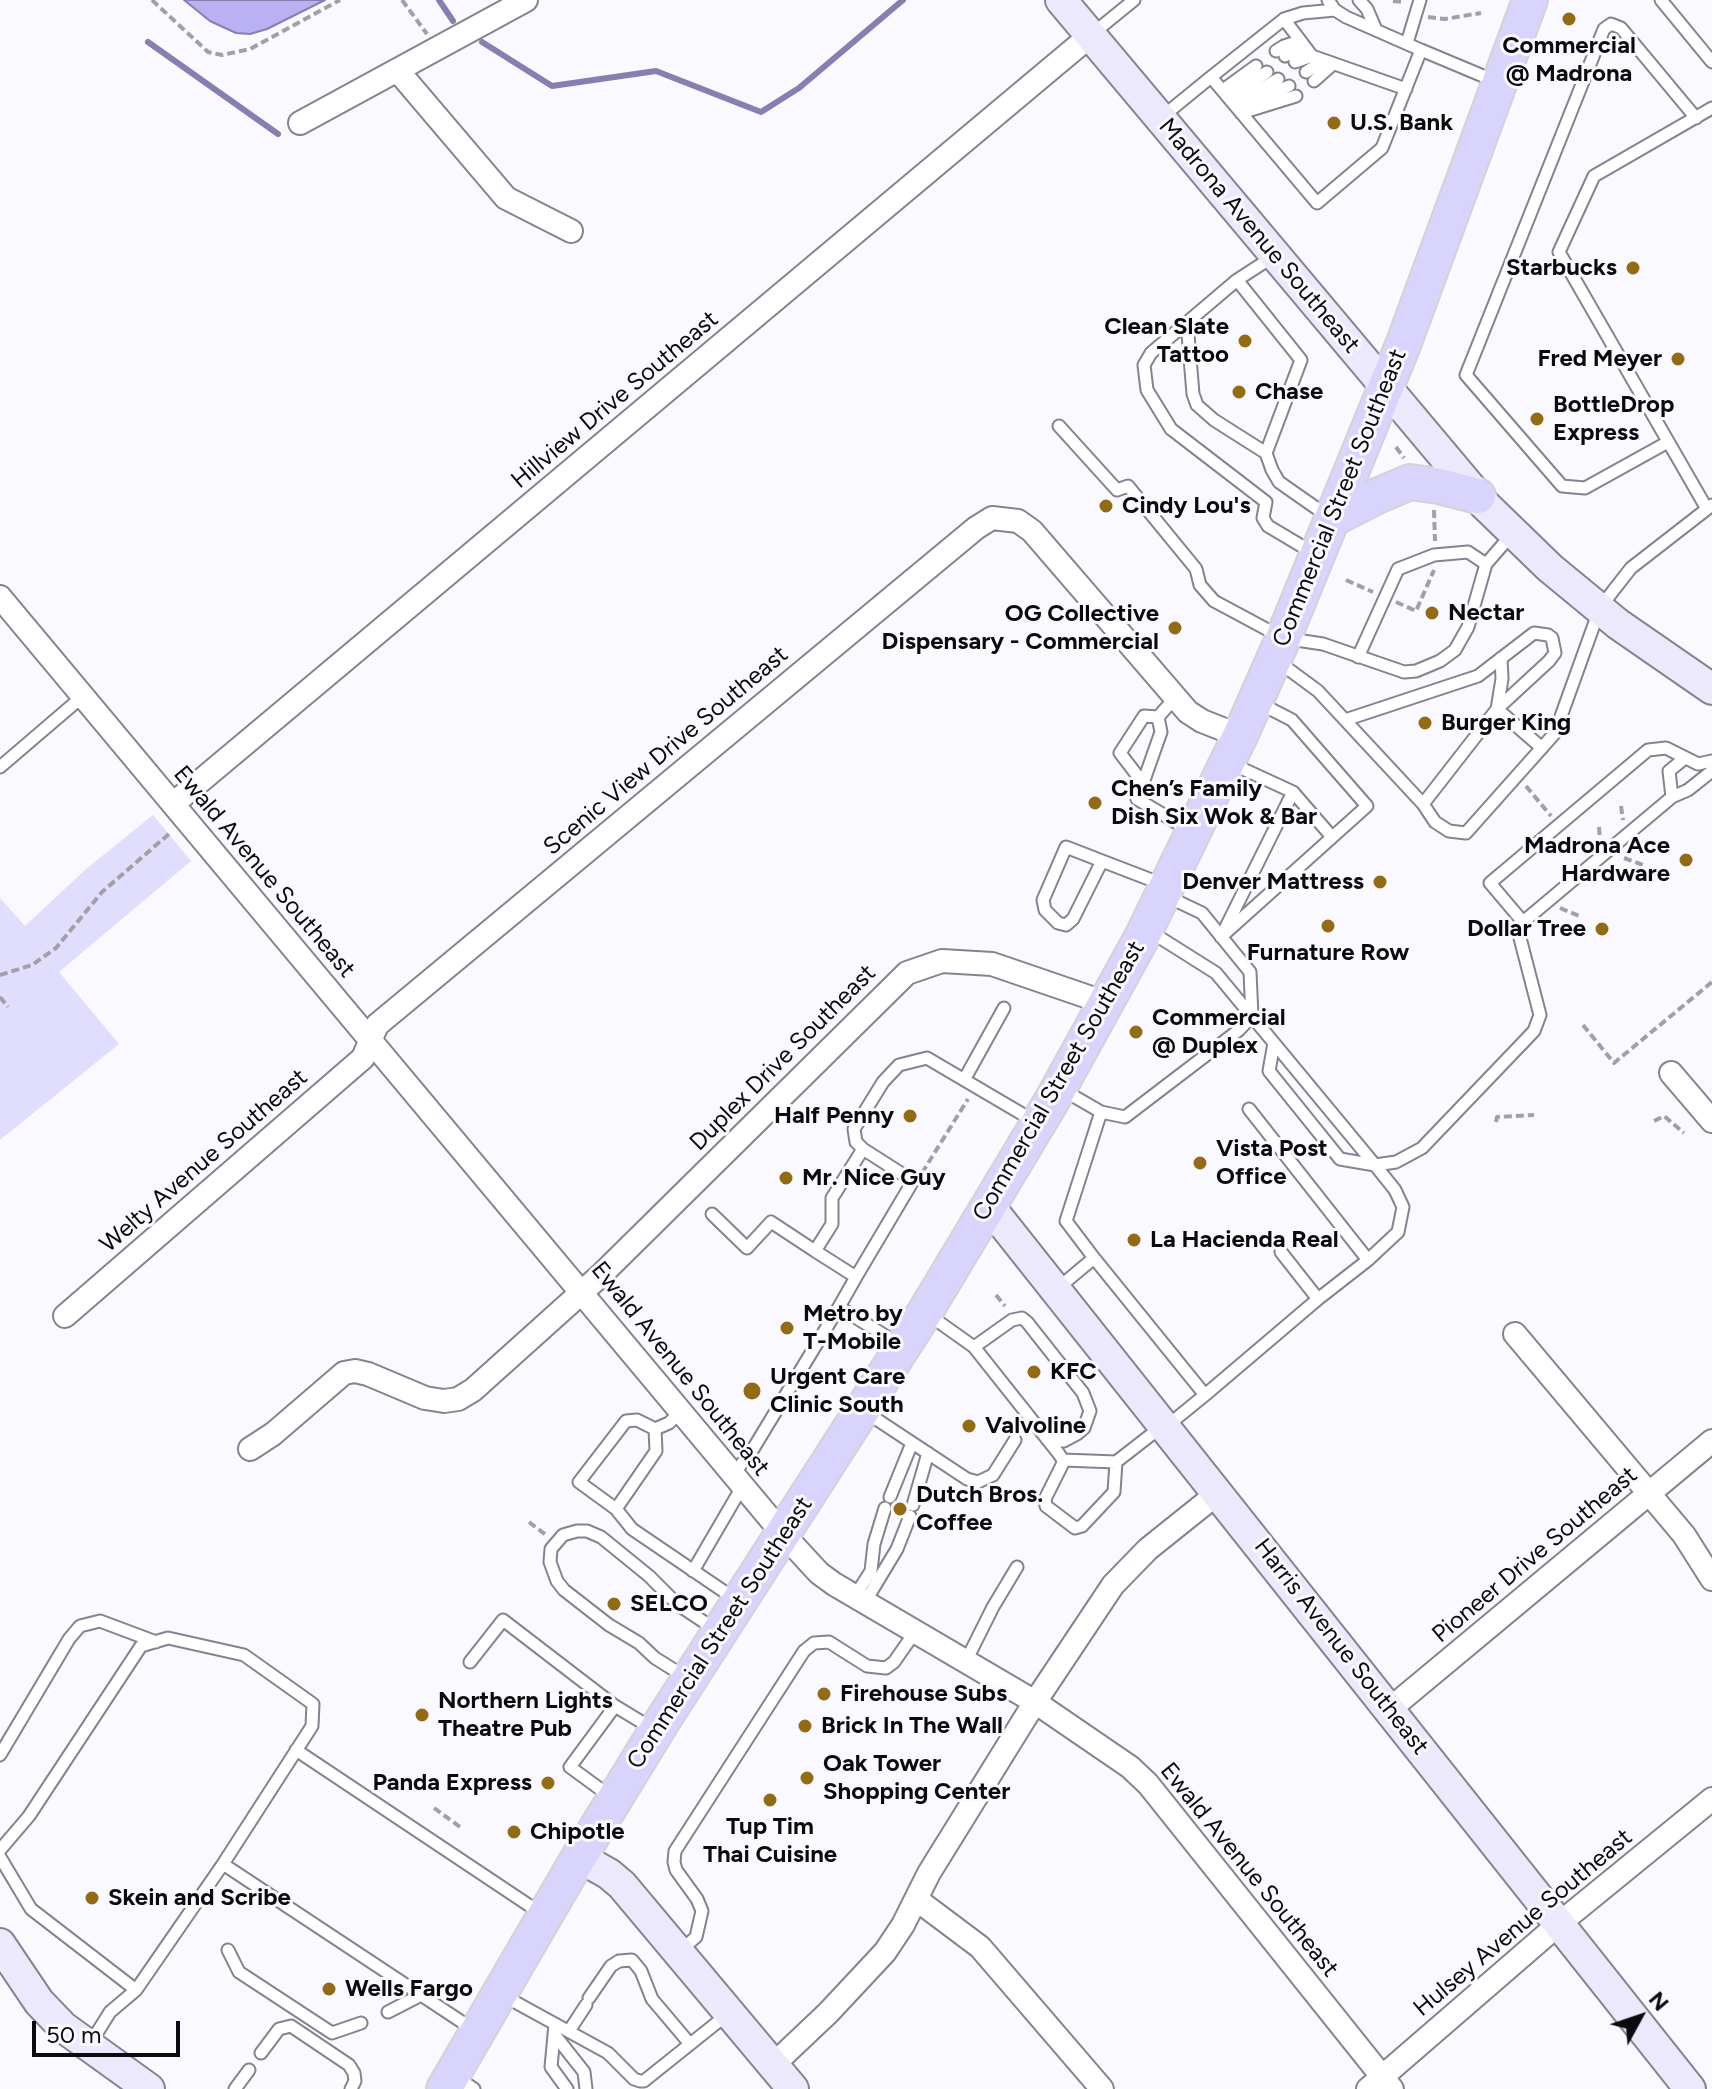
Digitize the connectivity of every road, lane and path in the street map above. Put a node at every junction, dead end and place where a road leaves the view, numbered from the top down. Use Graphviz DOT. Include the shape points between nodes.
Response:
graph roads {
  1 [pos="152,0"];
  2 [pos="340,0"];
  3 [pos="402,0"];
  4 [pos="526,0"];
  5 [pos="1061,0"];
  6 [pos="1134,0"];
  7 [pos="1359,0"];
  8 [pos="1530,0"];
  9 [pos="1661,0"];
  10 [pos="1393,1"];
  11 [pos="1414,1"];
  12 [pos="1332,5"];
  13 [pos="1481,13"];
  14 [pos="1284,19"];
  15 [pos="1445,19"];
  16 [pos="1376,30"];
  17 [pos="1091,35"];
  18 [pos="1407,43"];
  19 [pos="437,48"];
  20 [pos="1421,50"];
  21 [pos="1314,55"];
  22 [pos="1712,62"];
  23 [pos="1262,69"];
  24 [pos="398,71"];
  25 [pos="1310,76"];
  26 [pos="1211,77"];
  27 [pos="1278,79"];
  28 [pos="1500,83"];
  29 [pos="1406,89"];
  30 [pos="1292,91"];
  31 [pos="1233,103"];
  32 [pos="1712,108"];
  33 [pos="1696,118"];
  34 [pos="1161,119"];
  35 [pos="300,123"];
  36 [pos="571,231"];
  37 [pos="1275,255"];
  38 [pos="1237,280"];
  39 [pos="1187,322"];
  40 [pos="1385,387"];
  41 [pos="1059,426"];
  42 [pos="1668,442"];
  43 [pos="1396,447"];
  44 [pos="1266,453"];
  45 [pos="1405,460"];
  46 [pos="1279,482"];
  47 [pos="1478,496"];
  48 [pos="1266,502"];
  49 [pos="1710,507"];
  50 [pos="1332,519"];
  51 [pos="1513,533"];
  52 [pos="1317,555"];
  53 [pos="1486,564"];
  54 [pos="0,597"];
  55 [pos="1600,608"];
  56 [pos="1279,648"];
  57 [pos="1358,657"];
  58 [pos="1501,658"];
  59 [pos="1712,689"];
  60 [pos="83,696"];
  61 [pos="1175,698"];
  62 [pos="1255,701"];
  63 [pos="1497,709"];
  64 [pos="1158,717"];
  65 [pos="1345,720"];
  66 [pos="1542,748"];
  67 [pos="1234,749"];
  68 [pos="1685,758"];
  69 [pos="1712,761"];
  70 [pos="0,767"];
  71 [pos="1712,771"];
  72 [pos="1534,779"];
  73 [pos="1143,783"];
  74 [pos="1293,792"];
  75 [pos="1672,797"];
  76 [pos="1540,803"];
  77 [pos="1423,804"];
  78 [pos="1621,806"];
  79 [pos="180,812"];
  80 [pos="1623,823"];
  81 [pos="1193,833"];
  82 [pos="1332,837"];
  83 [pos="1102,861"];
  84 [pos="1165,890"];
  85 [pos="1523,922"];
  86 [pos="1146,929"];
  87 [pos="1221,937"];
  88 [pos="0,975"];
  89 [pos="1712,982"];
  90 [pos="0,997"];
  91 [pos="1106,1003"];
  92 [pos="8,1007"];
  93 [pos="1004,1008"];
  94 [pos="1252,1016"];
  95 [pos="1583,1025"];
  96 [pos="371,1040"];
  97 [pos="1274,1043"];
  98 [pos="1671,1073"];
  99 [pos="964,1080"];
  100 [pos="975,1086"];
  101 [pos="1059,1087"];
  102 [pos="1249,1109"];
  103 [pos="1101,1112"];
  104 [pos="1534,1115"];
  105 [pos="1654,1121"];
  106 [pos="1712,1121"];
  107 [pos="1496,1122"];
  108 [pos="1038,1124"];
  109 [pos="1684,1133"];
  110 [pos="863,1149"];
  111 [pos="1375,1165"];
  112 [pos="913,1181"];
  113 [pos="989,1206"];
  114 [pos="712,1214"];
  115 [pos="815,1251"];
  116 [pos="1281,1252"];
  117 [pos="1094,1258"];
  118 [pos="1368,1260"];
  119 [pos="856,1277"];
  120 [pos="1056,1290"];
  121 [pos="583,1292"];
  122 [pos="1318,1299"];
  123 [pos="839,1307"];
  124 [pos="925,1312"];
  125 [pos="65,1316"];
  126 [pos="1515,1334"];
  127 [pos="903,1347"];
  128 [pos="974,1347"];
  129 [pos="1205,1395"];
  130 [pos="863,1411"];
  131 [pos="680,1412"];
  132 [pos="1165,1426"];
  133 [pos="655,1429"];
  134 [pos="1015,1440"];
  135 [pos="1050,1441"];
  136 [pos="1712,1441"];
  137 [pos="912,1443"];
  138 [pos="250,1449"];
  139 [pos="928,1453"];
  140 [pos="1063,1460"];
  141 [pos="1116,1462"];
  142 [pos="737,1481"];
  143 [pos="1218,1493"];
  144 [pos="1650,1493"];
  145 [pos="616,1509"];
  146 [pos="783,1534"];
  147 [pos="1017,1567"];
  148 [pos="693,1571"];
  149 [pos="1712,1579"];
  150 [pos="860,1599"];
  151 [pos="739,1602"];
  152 [pos="719,1632"];
  153 [pos="915,1632"];
  154 [pos="156,1642"];
  155 [pos="966,1661"];
  156 [pos="470,1662"];
  157 [pos="689,1680"];
  158 [pos="1035,1702"];
  159 [pos="615,1706"];
  160 [pos="1390,1709"];
  161 [pos="657,1732"];
  162 [pos="296,1750"];
  163 [pos="0,1755"];
  164 [pos="615,1799"];
  165 [pos="1712,1799"];
  166 [pos="434,1808"];
  167 [pos="463,1829"];
  168 [pos="0,1850"];
  169 [pos="0,1857"];
  170 [pos="579,1857"];
  171 [pos="223,1864"];
  172 [pos="916,1899"];
  173 [pos="545,1916"];
  174 [pos="1560,1923"];
  175 [pos="0,1944"];
  176 [pos="228,1950"];
  177 [pos="679,1952"];
  178 [pos="136,1990"];
  179 [pos="500,1994"];
  180 [pos="421,1995"];
  181 [pos="388,2012"];
  182 [pos="729,2013"];
  183 [pos="361,2023"];
  184 [pos="554,2029"];
  185 [pos="569,2031"];
  186 [pos="478,2033"];
  187 [pos="690,2044"];
  188 [pos="88,2046"];
  189 [pos="261,2053"];
  190 [pos="773,2065"];
  191 [pos="249,2070"];
  192 [pos="644,2081"];
  193 [pos="457,2084"];
  194 [pos="1381,2085"];
  195 [pos="142,2087"];
  196 [pos="235,2089"];
  197 [pos="351,2089"];
  198 [pos="567,2089"];
  199 [pos="586,2089"];
  200 [pos="631,2089"];
  201 [pos="793,2089"];
  202 [pos="1102,2089"];
  203 [pos="1690,2089"];
  1 -- 2 [label="path" via="208,52 222,55 250,49"];
  3 -- 19 [label="path"];
  4 -- 19 [label="street"];
  5 -- 17 [label="street, Madrona Avenue Southeast"];
  6 -- 17 [label="lane"];
  7 -- 16 [label="lane"];
  8 -- 28 [label="main road, Commercial Street Southeast"];
  9 -- 22 [label="lane"];
  10 -- 11 [label="path"];
  11 -- 18 [label="lane"];
  12 -- 14 [label="lane"];
  12 -- 16 [label="lane"];
  13 -- 15 [label="path"];
  14 -- 21 [label="lane"];
  14 -- 26 [label="lane"];
  16 -- 18 [label="lane"];
  17 -- 34 [label="street, Madrona Avenue Southeast"];
  17 -- 79 [label="street, Hillview Drive Southeast"];
  18 -- 20 [label="lane"];
  19 -- 24 [label="street"];
  20 -- 28 [label="lane"];
  20 -- 29 [label="lane"];
  21 -- 21 [label="lane" via="1285,57"];
  21 -- 25 [label="lane"];
  21 -- 29 [label="lane"];
  23 -- 31 [label="lane"];
  24 -- 35 [label="street"];
  24 -- 36 [label="street" via="506,198"];
  26 -- 31 [label="lane"];
  26 -- 34 [label="lane"];
  27 -- 31 [label="lane"];
  28 -- 40 [label="main road, Commercial Street Southeast"];
  29 -- 31 [label="lane" via="1382,148 1317,203"];
  30 -- 31 [label="lane"];
  32 -- 33 [label="lane"];
  33 -- 42 [label="lane" via="1594,176 1559,252"];
  33 -- 42 [label="lane" via="1621,28 1611,24 1604,29 1466,375 1562,486 1585,488"];
  34 -- 37 [label="street, Madrona Avenue Southeast"];
  37 -- 38 [label="lane"];
  37 -- 40 [label="street, Madrona Avenue Southeast"];
  38 -- 39 [label="lane"];
  38 -- 44 [label="lane" via="1301,360"];
  39 -- 44 [label="lane" via="1197,405"];
  39 -- 48 [label="lane" via="1151,353 1144,365 1147,390 1171,429"];
  40 -- 47 [label="street, Madrona Avenue Southeast"];
  40 -- 50 [label="main road, Commercial Street Southeast"];
  41 -- 56 [label="lane" via="1117,490 1128,486 1196,569 1200,585 1214,601"];
  42 -- 49 [label="lane"];
  43 -- 45 [label="path"];
  44 -- 46 [label="lane"];
  46 -- 48 [label="lane"];
  46 -- 50 [label="lane"];
  47 -- 50 [label="main road" via="1410,482"];
  47 -- 51 [label="street, Madrona Avenue Southeast"];
  48 -- 52 [label="lane" via="1263,518 1268,526"];
  49 -- 55 [label="lane" via="1631,568"];
  50 -- 52 [label="main road, Commercial Street Southeast"];
  51 -- 53 [label="lane"];
  51 -- 55 [label="street, Madrona Avenue Southeast"];
  52 -- 56 [label="main road, Commercial Street Southeast"];
  53 -- 57 [label="lane" via="1468,552 1434,555 1398,569"];
  53 -- 57 [label="lane" via="1468,627 1455,650 1440,661 1404,672"];
  54 -- 60 [label="street, Ewald Avenue Southeast"];
  55 -- 59 [label="street, Madrona Avenue Southeast"];
  55 -- 66 [label="lane" via="1555,733"];
  56 -- 57 [label="lane" via="1323,644"];
  56 -- 62 [label="main road, Commercial Street Southeast"];
  56 -- 65 [label="lane"];
  58 -- 63 [label="lane"];
  58 -- 63 [label="lane" via="1534,633 1548,635 1555,645 1549,661"];
  58 -- 65 [label="lane" via="1478,676"];
  60 -- 70 [label="lane"];
  60 -- 79 [label="street, Ewald Avenue Southeast"];
  61 -- 64 [label="lane"];
  61 -- 67 [label="street"];
  61 -- 96 [label="street, Scenic View Drive Southeast" via="1032,531 1018,521 992,518 377,1025"];
  62 -- 67 [label="main road, Commercial Street Southeast"];
  62 -- 82 [label="lane" via="1292,720 1367,806"];
  63 -- 66 [label="lane"];
  63 -- 77 [label="lane"];
  64 -- 73 [label="lane" via="1161,732"];
  64 -- 73 [label="lane" via="1144,716 1120,753"];
  65 -- 77 [label="lane"];
  66 -- 77 [label="lane" via="1466,833 1435,822"];
  67 -- 74 [label="lane"];
  67 -- 81 [label="main road, Commercial Street Southeast"];
  68 -- 69 [label="lane" via="1698,764"];
  68 -- 75 [label="lane" via="1669,771"];
  68 -- 85 [label="lane" via="1666,748 1648,750 1490,883"];
  71 -- 75 [label="lane"];
  72 -- 76 [label="path" via="1526,786"];
  73 -- 81 [label="lane" via="1137,799"];
  74 -- 82 [label="lane"];
  74 -- 87 [label="lane"];
  75 -- 85 [label="lane"];
  78 -- 80 [label="path"];
  79 -- 88 [label="path" via="56,948 32,965"];
  79 -- 96 [label="street, Ewald Avenue Southeast"];
  81 -- 84 [label="main road, Commercial Street Southeast"];
  82 -- 87 [label="lane"];
  83 -- 83 [label="lane" via="1066,847 1043,900 1058,923 1073,919"];
  83 -- 84 [label="lane"];
  84 -- 86 [label="main road, Commercial Street Southeast"];
  84 -- 87 [label="lane" via="1202,913"];
  85 -- 111 [label="lane" via="1520,938 1540,1015 1534,1031 1422,1148 1396,1162"];
  86 -- 91 [label="main road, Commercial Street Southeast"];
  86 -- 94 [label="lane" via="1216,973"];
  87 -- 94 [label="lane" via="1250,972"];
  89 -- 95 [label="path" via="1614,1063"];
  90 -- 92 [label="path"];
  91 -- 101 [label="main road, Commercial Street Southeast"];
  91 -- 121 [label="street, Duplex Drive Southeast" via="992,964 942,961 907,973"];
  93 -- 99 [label="lane"];
  94 -- 97 [label="lane"];
  94 -- 103 [label="lane" via="1125,1117"];
  96 -- 121 [label="street, Ewald Avenue Southeast"];
  96 -- 125 [label="street, Welty Avenue Southeast" via="363,1058"];
  97 -- 111 [label="lane"];
  97 -- 111 [label="lane" via="1269,1071 1340,1159"];
  98 -- 106 [label="street"];
  99 -- 100 [label="lane"];
  99 -- 110 [label="lane" via="927,1058 899,1065 854,1129"];
  100 -- 108 [label="lane"];
  100 -- 112 [label="path"];
  101 -- 103 [label="lane"];
  101 -- 108 [label="main road, Commercial Street Southeast"];
  102 -- 118 [label="lane"];
  103 -- 117 [label="lane" via="1066,1221"];
  104 -- 107 [label="path" via="1497,1117"];
  105 -- 109 [label="path" via="1664,1116"];
  108 -- 113 [label="main road, Commercial Street Southeast"];
  110 -- 112 [label="lane"];
  110 -- 115 [label="lane" via="832,1198 832,1224"];
  111 -- 118 [label="lane" via="1403,1207 1398,1232"];
  112 -- 119 [label="lane"];
  113 -- 120 [label="street, Harris Avenue Southeast"];
  113 -- 124 [label="main road, Commercial Street Southeast"];
  114 -- 115 [label="lane" via="747,1248 771,1222"];
  115 -- 119 [label="lane"];
  116 -- 122 [label="lane"];
  117 -- 120 [label="lane"];
  117 -- 129 [label="lane"];
  118 -- 122 [label="lane"];
  119 -- 123 [label="lane"];
  120 -- 132 [label="street, Harris Avenue Southeast"];
  121 -- 131 [label="street, Ewald Avenue Southeast"];
  121 -- 138 [label="street, Duplex Drive Southeast" via="458,1399 425,1398 368,1374 344,1373"];
  122 -- 129 [label="lane"];
  123 -- 127 [label="lane"];
  123 -- 142 [label="lane"];
  124 -- 127 [label="main road, Commercial Street Southeast"];
  124 -- 128 [label="lane"];
  126 -- 144 [label="street"];
  127 -- 130 [label="main road, Commercial Street Southeast"];
  128 -- 135 [label="lane"];
  128 -- 135 [label="lane" via="1012,1320 1027,1322 1083,1393 1090,1411 1077,1434"];
  129 -- 132 [label="lane"];
  130 -- 137 [label="lane"];
  130 -- 146 [label="main road, Commercial Street Southeast"];
  131 -- 133 [label="lane"];
  131 -- 142 [label="street, Ewald Avenue Southeast"];
  132 -- 141 [label="lane"];
  132 -- 143 [label="street, Harris Avenue Southeast"];
  133 -- 145 [label="lane" via="656,1451"];
  133 -- 145 [label="lane" via="629,1419 578,1479"];
  134 -- 139 [label="lane" via="993,1475 978,1482"];
  135 -- 140 [label="lane"];
  136 -- 144 [label="street, Pioneer Drive Southeast"];
  137 -- 139 [label="lane"];
  137 -- 150 [label="lane" via="887,1503"];
  139 -- 150 [label="lane" via="897,1549"];
  140 -- 141 [label="lane"];
  140 -- 141 [label="lane" via="1046,1506 1079,1528 1114,1492"];
  142 -- 146 [label="street, Ewald Avenue Southeast"];
  142 -- 148 [label="lane"];
  143 -- 158 [label="street" via="1148,1549 1113,1585"];
  143 -- 160 [label="street, Harris Avenue Southeast"];
  144 -- 149 [label="street"];
  144 -- 160 [label="street, Pioneer Drive Southeast"];
  145 -- 148 [label="lane" via="631,1528"];
  146 -- 150 [label="street, Ewald Avenue Southeast" via="819,1573"];
  146 -- 151 [label="main road, Commercial Street Southeast"];
  147 -- 155 [label="lane"];
  148 -- 151 [label="lane"];
  150 -- 153 [label="street, Ewald Avenue Southeast"];
  151 -- 152 [label="main road, Commercial Street Southeast"];
  152 -- 157 [label="main road, Commercial Street Southeast"];
  152 -- 157 [label="lane" via="677,1604 601,1537 577,1531 563,1535 551,1549 550,1562 564,1590"];
  153 -- 155 [label="street, Ewald Avenue Southeast"];
  153 -- 177 [label="lane" via="886,1668 867,1666 829,1642 814,1643 804,1651 675,1851 676,1870 702,1911 696,1937"];
  154 -- 162 [label="lane" via="168,1638 244,1655 313,1704 312,1726"];
  154 -- 163 [label="lane" via="100,1621 80,1626"];
  154 -- 168 [label="lane" via="141,1646 29,1816"];
  155 -- 158 [label="street, Ewald Avenue Southeast"];
  156 -- 159 [label="lane" via="503,1620"];
  157 -- 161 [label="main road, Commercial Street Southeast"];
  158 -- 172 [label="street"];
  158 -- 194 [label="street, Ewald Avenue Southeast" via="1148,1784"];
  159 -- 161 [label="lane"];
  159 -- 164 [label="lane" via="570,1767"];
  160 -- 174 [label="street, Harris Avenue Southeast"];
  161 -- 164 [label="main road, Commercial Street Southeast"];
  162 -- 171 [label="lane"];
  162 -- 173 [label="lane"];
  164 -- 170 [label="main road, Commercial Street Southeast"];
  165 -- 174 [label="street, Hulsey Avenue Southeast"];
  166 -- 167 [label="path"];
  169 -- 178 [label="lane" via="31,1909"];
  170 -- 173 [label="main road, Commercial Street Southeast"];
  170 -- 177 [label="street" via="622,1885"];
  171 -- 178 [label="lane"];
  171 -- 180 [label="lane"];
  172 -- 190 [label="street" via="885,1952"];
  172 -- 202 [label="street" via="980,1947"];
  173 -- 179 [label="main road, Commercial Street Southeast"];
  174 -- 194 [label="street, Hulsey Avenue Southeast"];
  174 -- 203 [label="street, Harris Avenue Southeast"];
  175 -- 188 [label="street" via="39,2002"];
  176 -- 183 [label="lane" via="239,1972 332,2033"];
  177 -- 182 [label="street"];
  178 -- 188 [label="lane" via="110,2012"];
  179 -- 184 [label="lane"];
  179 -- 186 [label="main road, Commercial Street Southeast"];
  180 -- 181 [label="lane"];
  180 -- 186 [label="lane"];
  182 -- 187 [label="lane"];
  182 -- 190 [label="street"];
  184 -- 185 [label="lane"];
  184 -- 198 [label="lane" via="551,2067"];
  184 -- 199 [label="lane" via="584,2072"];
  185 -- 187 [label="lane" via="611,1966 632,1960 652,1999"];
  185 -- 192 [label="lane"];
  186 -- 193 [label="main road, Commercial Street Southeast"];
  187 -- 192 [label="lane"];
  188 -- 195 [label="street"];
  189 -- 197 [label="lane" via="279,2029 291,2026 349,2065 355,2081"];
  190 -- 201 [label="street"];
  191 -- 196 [label="lane"];
  192 -- 200 [label="lane"];
}
